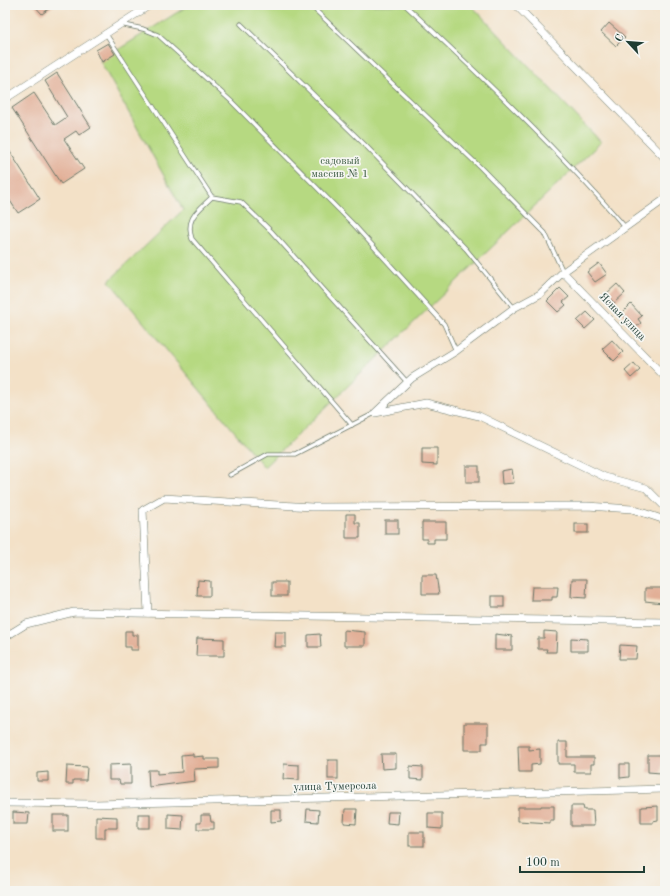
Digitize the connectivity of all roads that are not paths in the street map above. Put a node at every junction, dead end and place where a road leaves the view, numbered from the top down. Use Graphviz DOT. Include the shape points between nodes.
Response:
graph roads {
  1 [pos="150,5"];
  2 [pos="310,5"];
  3 [pos="405,5"];
  4 [pos="516,5"];
  5 [pos="119,24"];
  6 [pos="241,24"];
  7 [pos="106,33"];
  8 [pos="5,99"];
  9 [pos="665,158"];
  10 [pos="212,196"];
  11 [pos="664,203"];
  12 [pos="626,228"];
  13 [pos="563,272"];
  14 [pos="514,308"];
  15 [pos="456,351"];
  16 [pos="665,377"];
  17 [pos="408,382"];
  18 [pos="375,413"];
  19 [pos="352,425"];
  20 [pos="230,475"];
  21 [pos="665,507"];
  22 [pos="665,520"];
  23 [pos="148,614"];
  24 [pos="665,622"];
  25 [pos="5,637"];
  26 [pos="665,789"];
  27 [pos="5,804"];
  1 -- 5 [label="street"];
  2 -- 13 [label="lane" via="480,167 545,233"];
  3 -- 12 [label="lane" via="585,180"];
  4 -- 9 [label="street"];
  5 -- 7 [label="street"];
  5 -- 15 [label="lane" via="158,35 231,102 354,225 444,324"];
  6 -- 14 [label="lane" via="364,144 466,249"];
  7 -- 8 [label="street"];
  7 -- 10 [label="lane"];
  10 -- 17 [label="lane" via="241,202 271,231"];
  10 -- 19 [label="lane" via="191,219 189,229 192,239"];
  11 -- 12 [label="street"];
  12 -- 13 [label="street"];
  13 -- 14 [label="street" via="540,294"];
  13 -- 16 [label="street, Ясная улица"];
  14 -- 15 [label="street"];
  15 -- 17 [label="street"];
  17 -- 18 [label="street"];
  18 -- 19 [label="lane"];
  18 -- 21 [label="street" via="426,403 479,416 605,477 646,488"];
  19 -- 20 [label="lane" via="295,454 268,454"];
  22 -- 23 [label="street" via="632,509 587,506 312,507 164,498 143,510"];
  23 -- 24 [label="street"];
  23 -- 25 [label="street" via="74,612 26,624"];
  26 -- 27 [label="street, улица Тумерсола" via="95,804"];
}
